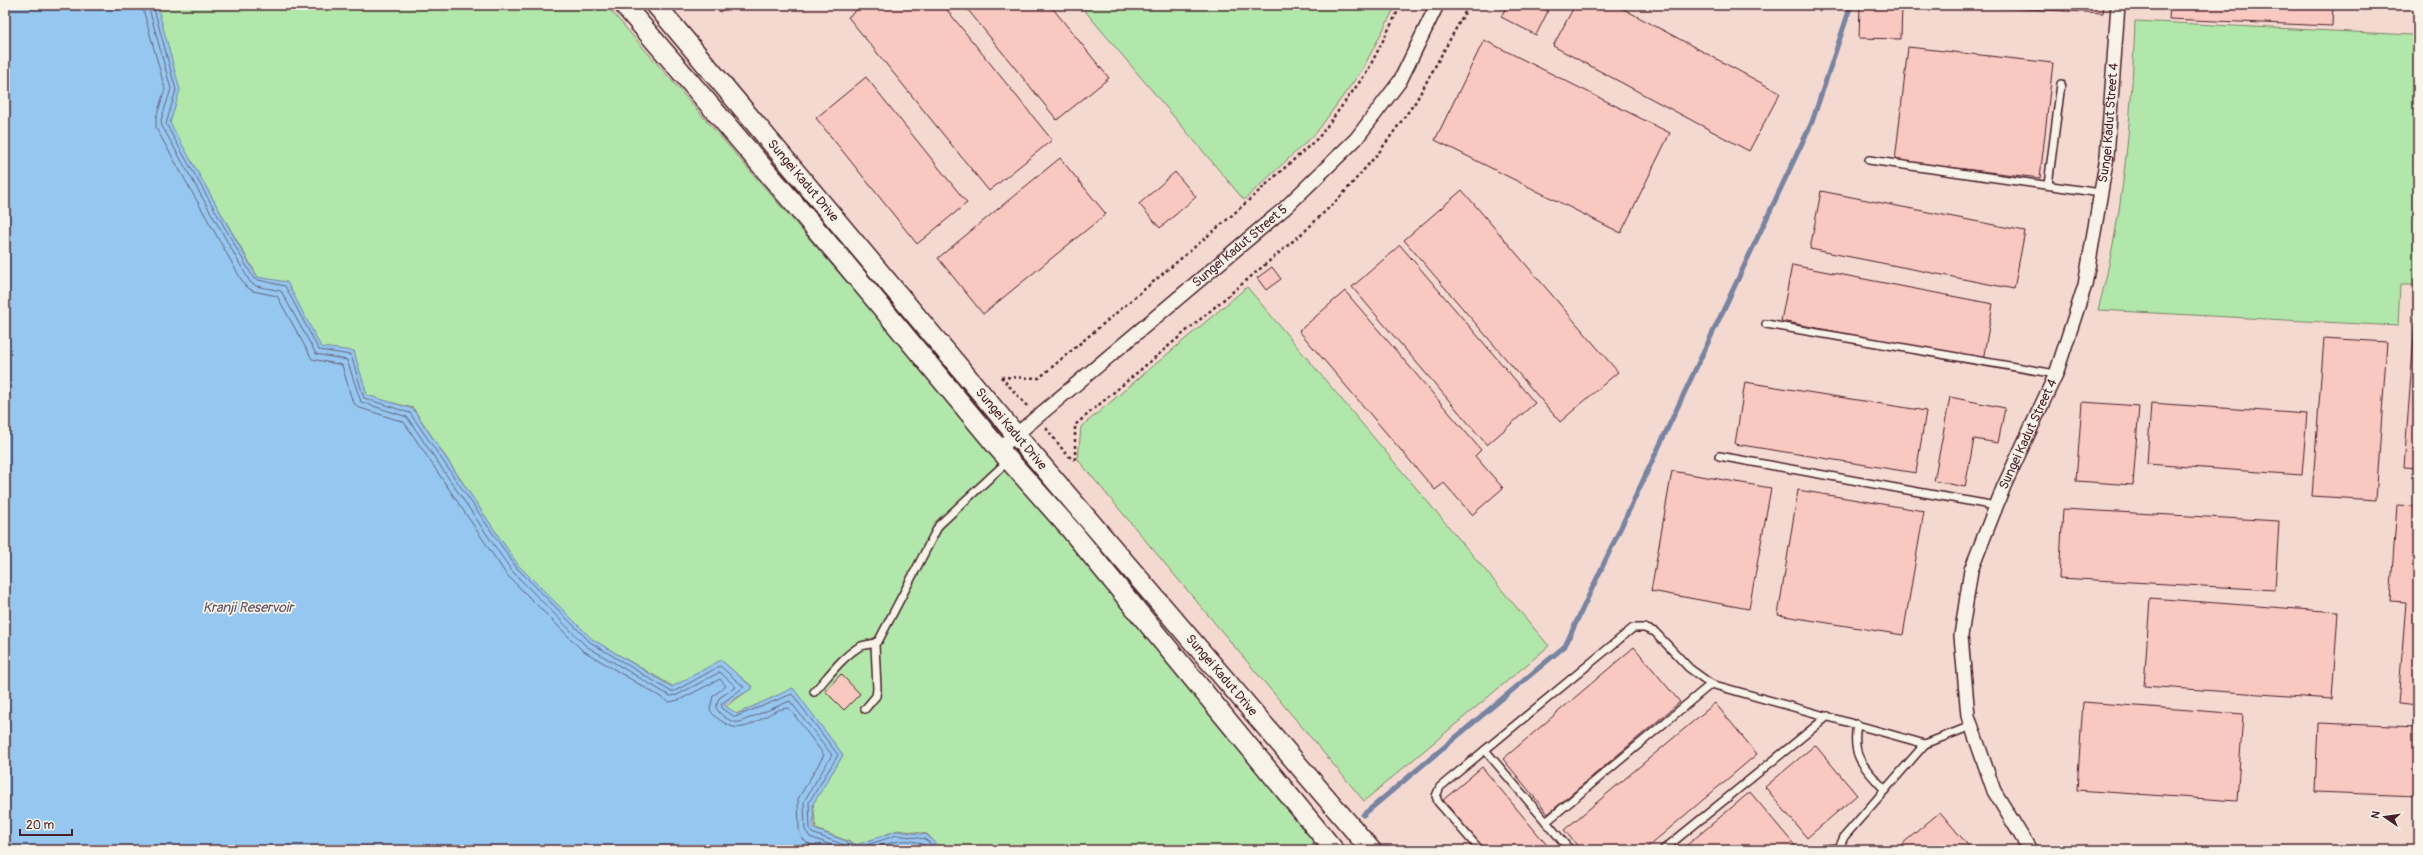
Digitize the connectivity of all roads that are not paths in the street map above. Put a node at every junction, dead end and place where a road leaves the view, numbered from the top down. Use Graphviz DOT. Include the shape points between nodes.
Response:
graph roads {
  1 [pos="624,5"];
  2 [pos="656,5"];
  3 [pos="1437,5"];
  4 [pos="2118,5"];
  5 [pos="2061,84"];
  6 [pos="1869,160"];
  7 [pos="2048,185"];
  8 [pos="2101,193"];
  9 [pos="1766,324"];
  10 [pos="2056,374"];
  11 [pos="1016,435"];
  12 [pos="1004,454"];
  13 [pos="1719,456"];
  14 [pos="1996,506"];
  15 [pos="875,644"];
  16 [pos="1711,684"];
  17 [pos="814,692"];
  18 [pos="864,709"];
  19 [pos="1828,716"];
  20 [pos="1856,724"];
  21 [pos="1971,726"];
  22 [pos="1925,744"];
  23 [pos="1485,750"];
  24 [pos="1885,790"];
  25 [pos="1546,822"];
  26 [pos="1839,849"];
  27 [pos="1334,850"];
  28 [pos="1371,850"];
  29 [pos="1480,850"];
  30 [pos="1570,850"];
  31 [pos="1663,850"];
  32 [pos="1814,850"];
  33 [pos="2030,850"];
  1 -- 12 [label="main road, Sungei Kadut Drive"];
  2 -- 11 [label="main road, Sungei Kadut Drive"];
  3 -- 11 [label="street, Sungei Kadut Street 5" via="1400,81 1356,139 1285,208"];
  4 -- 8 [label="street, Sungei Kadut Street 4" via="2107,157"];
  5 -- 7 [label="lane"];
  6 -- 7 [label="lane"];
  7 -- 8 [label="lane"];
  8 -- 10 [label="street, Sungei Kadut Street 4" via="2085,285"];
  9 -- 10 [label="lane"];
  10 -- 14 [label="street, Sungei Kadut Street 4"];
  11 -- 12 [label="street, Sungei Kadut Street 5"];
  11 -- 28 [label="main road, Sungei Kadut Drive"];
  12 -- 15 [label="lane" via="939,525 884,634"];
  12 -- 27 [label="main road, Sungei Kadut Drive" via="1070,529"];
  13 -- 14 [label="lane"];
  14 -- 21 [label="street, Sungei Kadut Street 4" via="1971,570 1961,636"];
  15 -- 17 [label="lane" via="861,646 848,655"];
  15 -- 18 [label="lane" via="876,696"];
  16 -- 19 [label="lane"];
  16 -- 23 [label="lane" via="1689,668 1655,632 1633,628"];
  16 -- 25 [label="lane"];
  19 -- 20 [label="lane"];
  19 -- 31 [label="lane"];
  20 -- 22 [label="lane"];
  20 -- 24 [label="lane" via="1856,750 1859,762"];
  21 -- 22 [label="lane"];
  21 -- 33 [label="street, Sungei Kadut Street 4" via="1994,791"];
  22 -- 24 [label="lane"];
  23 -- 25 [label="lane"];
  23 -- 29 [label="lane" via="1440,787 1436,796 1438,802"];
  24 -- 26 [label="lane" via="1844,837"];
  25 -- 30 [label="lane"];
  26 -- 32 [label="lane"];
}
